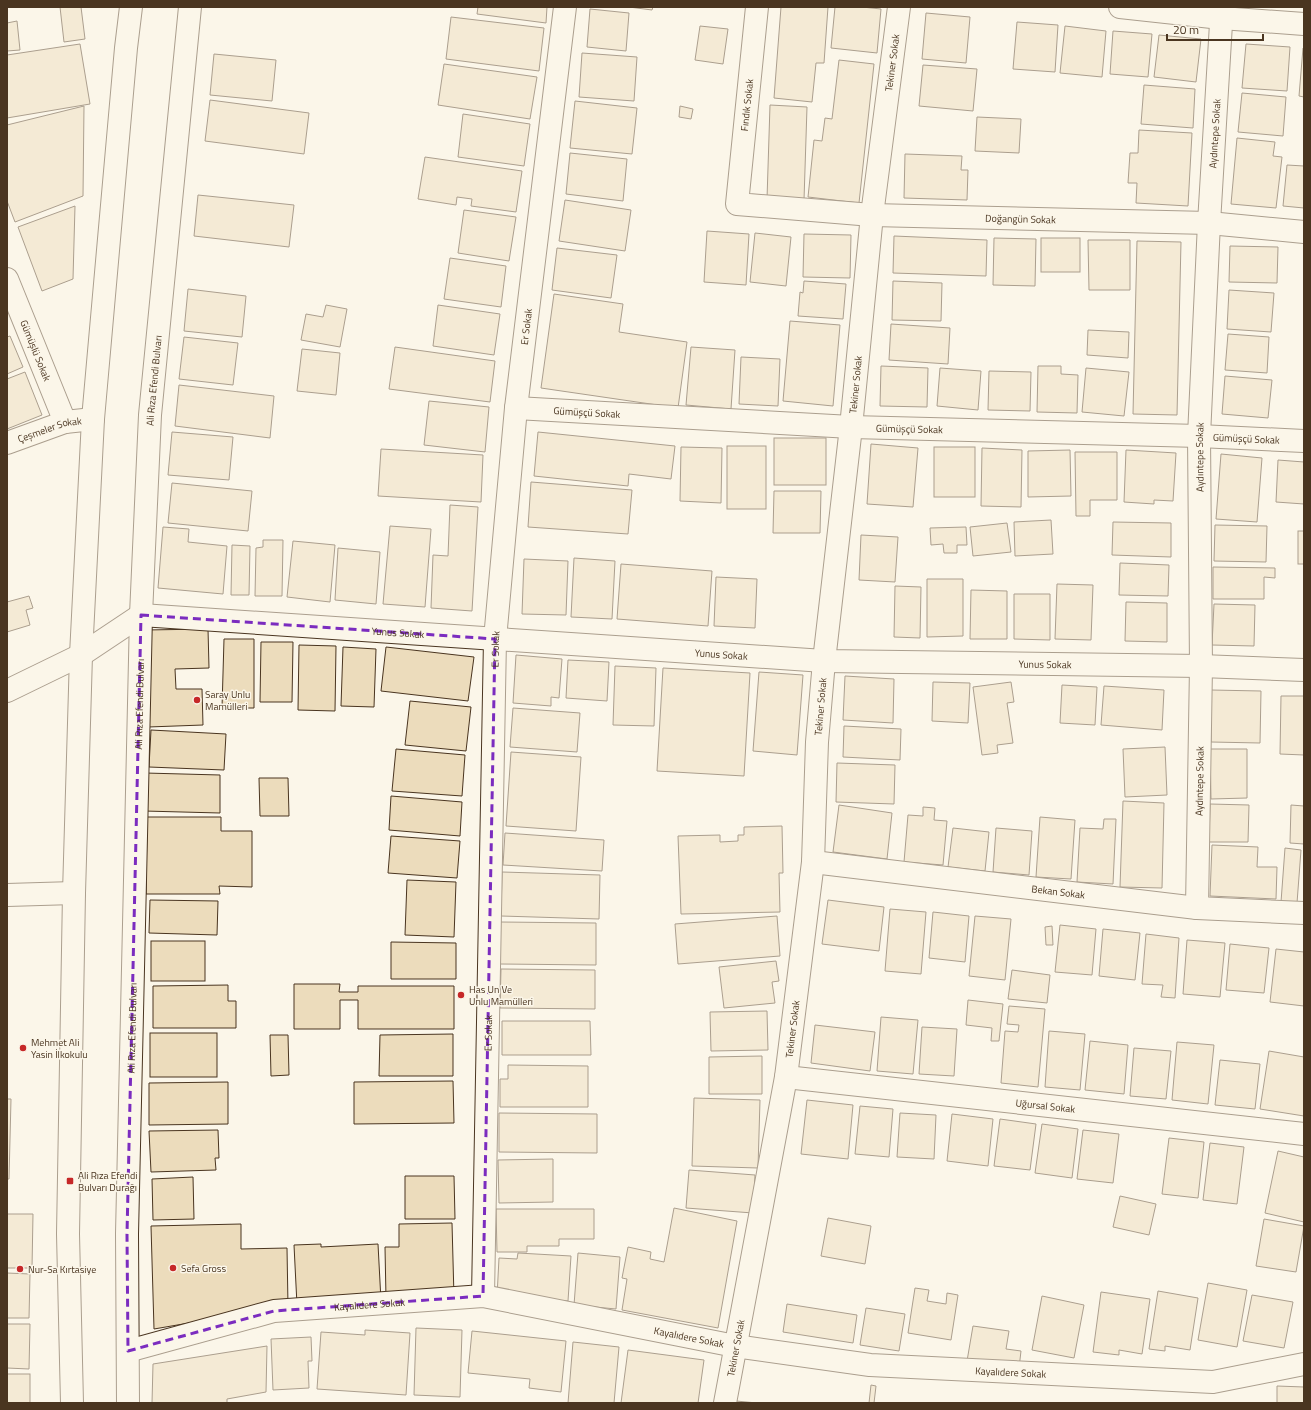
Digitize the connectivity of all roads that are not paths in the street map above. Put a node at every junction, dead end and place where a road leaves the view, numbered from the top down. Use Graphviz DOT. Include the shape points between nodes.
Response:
graph roads {
  1 [pos="131,7"];
  2 [pos="190,7"];
  3 [pos="565,7"];
  4 [pos="757,7"];
  5 [pos="899,7"];
  6 [pos="1120,7"];
  7 [pos="1222,12"];
  8 [pos="1304,24"];
  9 [pos="737,204"];
  10 [pos="872,215"];
  11 [pos="1209,223"];
  12 [pos="1304,232"];
  13 [pos="7,279"];
  14 [pos="516,408"];
  15 [pos="93,419"];
  16 [pos="65,422"];
  17 [pos="851,427"];
  18 [pos="1199,436"];
  19 [pos="1304,441"];
  20 [pos="7,443"];
  21 [pos="140,615"];
  22 [pos="495,639"];
  23 [pos="81,655"];
  24 [pos="824,661"];
  25 [pos="1201,666"];
  26 [pos="1304,670"];
  27 [pos="9,687"];
  28 [pos="813,862"];
  29 [pos="74,893"];
  30 [pos="7,895"];
  31 [pos="1197,908"];
  32 [pos="1304,913"];
  33 [pos="786,1077"];
  34 [pos="1304,1134"];
  35 [pos="483,1296"];
  36 [pos="735,1346"];
  37 [pos="128,1351"];
  38 [pos="1304,1363"];
  39 [pos="72,1403"];
  40 [pos="128,1403"];
  41 [pos="725,1403"];
  1 -- 15 [label="street"];
  2 -- 21 [label="street, Ali Rıza Efendi Bulvarı" via="150,415"];
  3 -- 14 [label="street, Er Sokak"];
  4 -- 9 [label="street, Fındık Sokak"];
  5 -- 10 [label="street, Tekiner Sokak"];
  6 -- 7 [label="street"];
  7 -- 8 [label="street"];
  7 -- 11 [label="street, Aydıntepe Sokak"];
  9 -- 10 [label="street, Doğangün Sokak"];
  10 -- 11 [label="street, Doğangün Sokak"];
  10 -- 17 [label="street, Tekiner Sokak"];
  11 -- 12 [label="street, Doğangün Sokak"];
  11 -- 18 [label="street, Aydıntepe Sokak"];
  13 -- 16 [label="street, Gümüşlü Sokak"];
  14 -- 17 [label="street, Gümüşçü Sokak"];
  14 -- 22 [label="street, Er Sokak"];
  15 -- 16 [label="street, Çeşmeler Sokak"];
  15 -- 23 [label="street"];
  16 -- 20 [label="street, Çeşmeler Sokak"];
  17 -- 18 [label="street, Gümüşçü Sokak"];
  17 -- 24 [label="street, Tekiner Sokak"];
  18 -- 19 [label="street, Gümüşçü Sokak"];
  18 -- 25 [label="street, Aydıntepe Sokak"];
  21 -- 22 [label="street, Yunus Sokak"];
  21 -- 23 [label="street"];
  21 -- 37 [label="street, Ali Rıza Efendi Bulvarı" via="126,1234"];
  22 -- 24 [label="street, Yunus Sokak"];
  22 -- 35 [label="street, Er Sokak"];
  23 -- 27 [label="street"];
  23 -- 29 [label="street"];
  24 -- 25 [label="street, Yunus Sokak"];
  24 -- 28 [label="street, Tekiner Sokak" via="817,742"];
  25 -- 26 [label="street, Yunus Sokak"];
  25 -- 31 [label="street, Aydıntepe Sokak"];
  28 -- 31 [label="street, Bekan Sokak"];
  28 -- 33 [label="street, Tekiner Sokak"];
  29 -- 30 [label="street"];
  29 -- 39 [label="street" via="68,1234"];
  31 -- 32 [label="street, Bekan Sokak"];
  33 -- 34 [label="street, Uğursal Sokak"];
  33 -- 36 [label="street, Tekiner Sokak"];
  35 -- 36 [label="street, Kayalıdere Sokak"];
  35 -- 37 [label="street, Kayalıdere Sokak" via="274,1311"];
  36 -- 38 [label="street, Kayalıdere Sokak" via="870,1365 1212,1382"];
  36 -- 41 [label="street, Tekiner Sokak"];
  37 -- 40 [label="street, Ali Rıza Efendi Bulvarı"];
}
